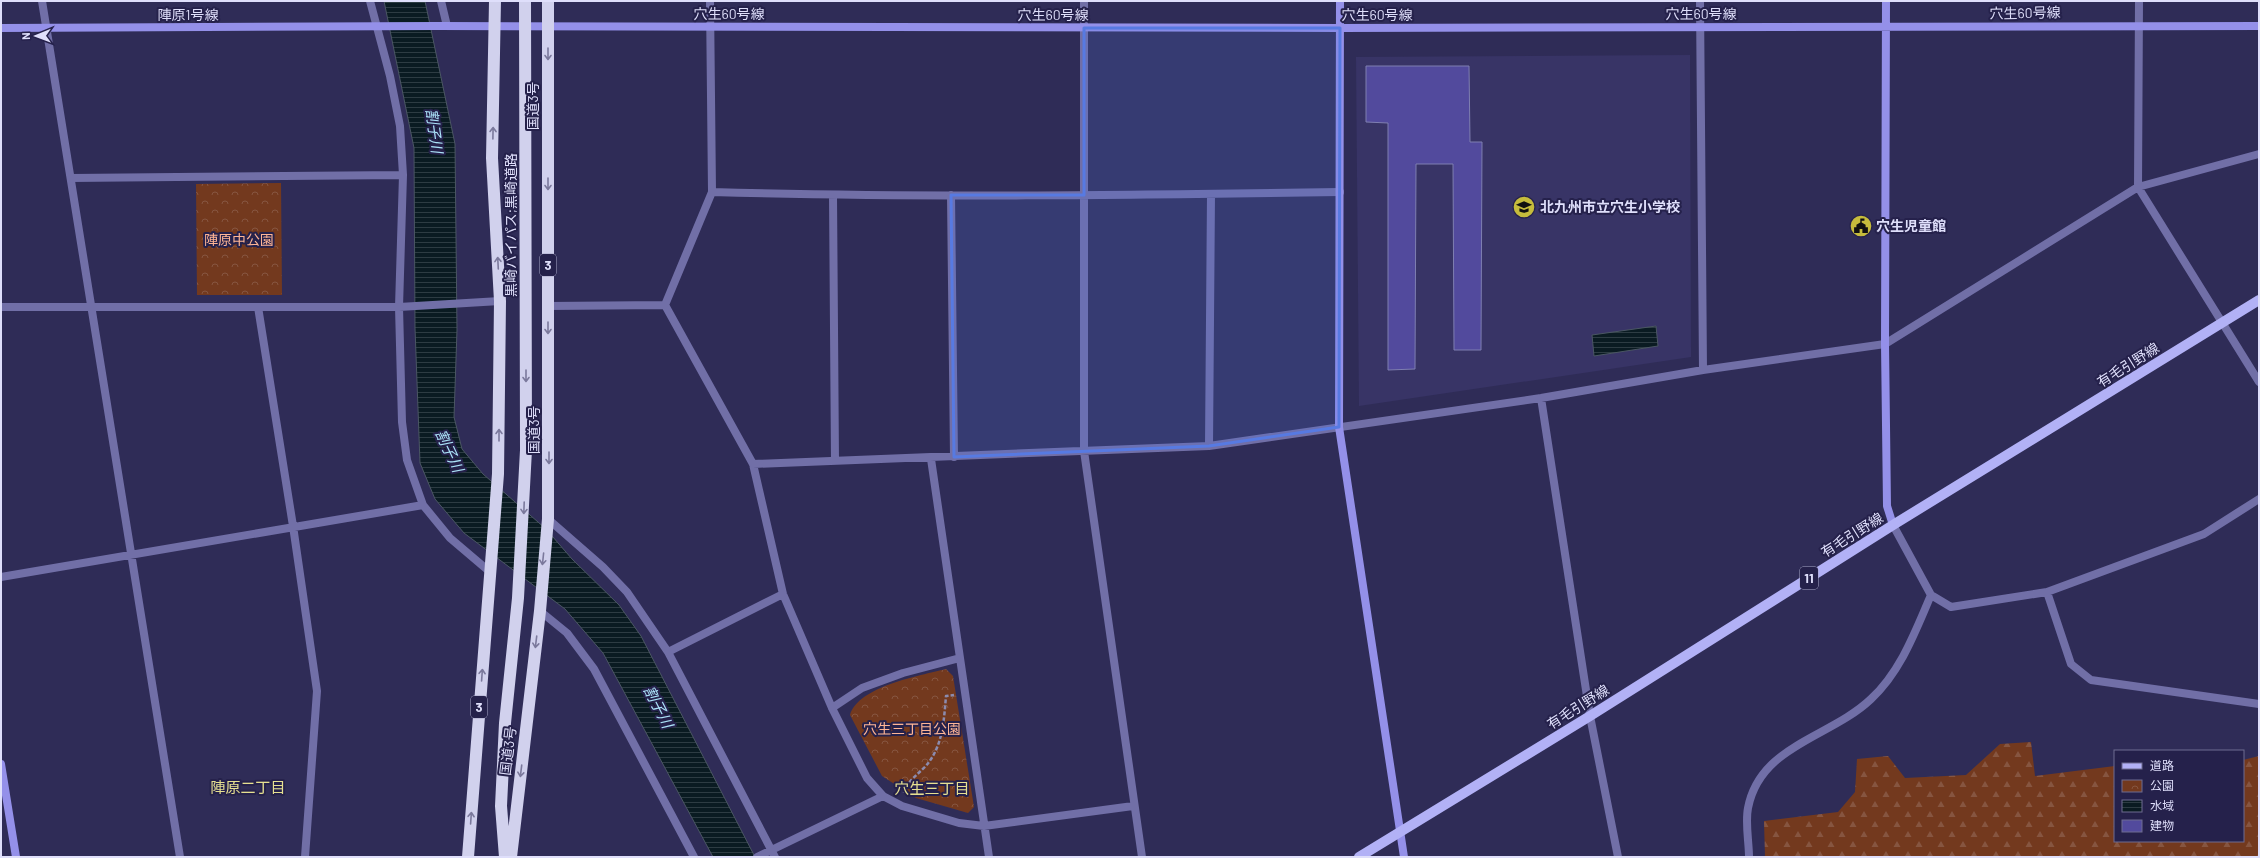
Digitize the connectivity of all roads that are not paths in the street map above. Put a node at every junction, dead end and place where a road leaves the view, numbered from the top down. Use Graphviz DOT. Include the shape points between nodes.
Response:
graph roads {
  1 [pos="42,1"];
  2 [pos="370,1"];
  3 [pos="441,1"];
  4 [pos="495,1"];
  5 [pos="525,1"];
  6 [pos="548,1"];
  7 [pos="710,1"];
  8 [pos="1084,1"];
  9 [pos="1340,1"];
  10 [pos="1700,1"];
  11 [pos="1886,1"];
  12 [pos="2139,1"];
  13 [pos="2139,25"];
  14 [pos="375,26"];
  15 [pos="443,26"];
  16 [pos="1700,26"];
  17 [pos="2259,26"];
  18 [pos="710,27"];
  19 [pos="1,28"];
  20 [pos="46,28"];
  21 [pos="495,28"];
  22 [pos="548,28"];
  23 [pos="1084,28"];
  24 [pos="1340,28"];
  25 [pos="1887,28"];
  26 [pos="2259,154"];
  27 [pos="403,175"];
  28 [pos="71,178"];
  29 [pos="2138,187"];
  30 [pos="712,192"];
  31 [pos="1340,192"];
  32 [pos="1211,194"];
  33 [pos="833,195"];
  34 [pos="950,195"];
  35 [pos="1084,195"];
  36 [pos="2259,300"];
  37 [pos="500,301"];
  38 [pos="665,305"];
  39 [pos="403,306"];
  40 [pos="548,306"];
  41 [pos="1,307"];
  42 [pos="258,307"];
  43 [pos="92,308"];
  44 [pos="2222,323"];
  45 [pos="1885,344"];
  46 [pos="1703,370"];
  47 [pos="2259,382"];
  48 [pos="1541,398"];
  49 [pos="1339,427"];
  50 [pos="1209,446"];
  51 [pos="1084,450"];
  52 [pos="954,457"];
  53 [pos="930,458"];
  54 [pos="835,461"];
  55 [pos="753,464"];
  56 [pos="2259,499"];
  57 [pos="423,505"];
  58 [pos="547,524"];
  59 [pos="1893,525"];
  60 [pos="293,526"];
  61 [pos="132,554"];
  62 [pos="490,572"];
  63 [pos="1,577"];
  64 [pos="2047,592"];
  65 [pos="783,594"];
  66 [pos="1931,595"];
  67 [pos="540,611"];
  68 [pos="668,652"];
  69 [pos="960,658"];
  70 [pos="2259,704"];
  71 [pos="832,708"];
  72 [pos="1590,716"];
  73 [pos="1,764"];
  74 [pos="883,796"];
  75 [pos="1134,806"];
  76 [pos="984,826"];
  77 [pos="1401,832"];
  78 [pos="773,854"];
  79 [pos="760,855"];
  80 [pos="16,857"];
  81 [pos="180,857"];
  82 [pos="305,857"];
  83 [pos="468,857"];
  84 [pos="505,857"];
  85 [pos="511,857"];
  86 [pos="694,857"];
  87 [pos="989,857"];
  88 [pos="1142,857"];
  89 [pos="1359,857"];
  90 [pos="1404,857"];
  91 [pos="1618,857"];
  92 [pos="1750,857"];
  1 -- 20 [label="street"];
  2 -- 14 [label="street"];
  3 -- 15 [label="street"];
  4 -- 21 [label="highway, 3"];
  5 -- 84 [label="highway, 黒崎バイパス;黒崎道路 / 3, one-way, bridge" via="526,469 518,598 504,731 500,806"];
  6 -- 22 [label="highway, 国道3号 / 3"];
  7 -- 18 [label="street"];
  8 -- 23 [label="street"];
  9 -- 24 [label="street"];
  10 -- 16 [label="street"];
  11 -- 25 [label="street"];
  12 -- 13 [label="street"];
  13 -- 17 [label="street, 穴生60号線"];
  13 -- 25 [label="street, 穴生60号線"];
  13 -- 29 [label="street"];
  14 -- 15 [label="street, 陣原1号線"];
  14 -- 20 [label="street, 陣原1号線"];
  14 -- 27 [label="street" via="390,76 400,126"];
  15 -- 21 [label="street, 穴生60号線"];
  16 -- 24 [label="street, 穴生60号線"];
  16 -- 25 [label="street, 穴生60号線"];
  16 -- 46 [label="street"];
  18 -- 22 [label="street, 穴生60号線"];
  18 -- 23 [label="street, 穴生60号線"];
  18 -- 30 [label="street"];
  19 -- 20 [label="street, 陣原1号線"];
  20 -- 28 [label="street"];
  21 -- 22 [label="street, 穴生60号線"];
  37 -- 21 [label="highway, 3, one-way" via="492,158"];
  22 -- 40 [label="highway, 国道3号 / 3, one-way"];
  23 -- 24 [label="street, 穴生60号線"];
  23 -- 35 [label="street"];
  24 -- 31 [label="street"];
  25 -- 45 [label="street"];
  26 -- 29 [label="street"];
  27 -- 28 [label="street"];
  27 -- 39 [label="street"];
  28 -- 43 [label="street"];
  29 -- 44 [label="street"];
  29 -- 45 [label="street"];
  30 -- 33 [label="street"];
  30 -- 38 [label="street"];
  31 -- 32 [label="street"];
  31 -- 49 [label="street"];
  32 -- 35 [label="street"];
  32 -- 50 [label="street"];
  33 -- 34 [label="street"];
  33 -- 54 [label="street"];
  34 -- 35 [label="street"];
  34 -- 52 [label="street"];
  35 -- 51 [label="street"];
  36 -- 44 [label="main road, 有毛引野線 / 11"];
  37 -- 39 [label="street"];
  62 -- 37 [label="highway, 3, one-way" via="498,474"];
  38 -- 40 [label="street"];
  38 -- 55 [label="street"];
  39 -- 42 [label="street"];
  39 -- 57 [label="street" via="402,422 407,460"];
  40 -- 58 [label="highway, 国道3号 / 3, one-way"];
  41 -- 43 [label="street"];
  42 -- 43 [label="street"];
  42 -- 60 [label="street"];
  43 -- 61 [label="street"];
  44 -- 47 [label="street"];
  44 -- 59 [label="main road, 有毛引野線 / 11"];
  45 -- 46 [label="street"];
  45 -- 59 [label="street" via="1887,506"];
  46 -- 48 [label="street"];
  48 -- 49 [label="street"];
  48 -- 72 [label="street"];
  49 -- 50 [label="street"];
  49 -- 77 [label="street"];
  50 -- 51 [label="street"];
  51 -- 52 [label="street"];
  51 -- 75 [label="street"];
  52 -- 53 [label="street"];
  53 -- 54 [label="street"];
  53 -- 69 [label="street"];
  54 -- 55 [label="street"];
  55 -- 65 [label="street"];
  56 -- 64 [label="street" via="2204,534"];
  57 -- 60 [label="street"];
  57 -- 62 [label="street" via="450,538"];
  58 -- 67 [label="highway, 国道3号 / 3, one-way"];
  58 -- 68 [label="street" via="603,567 627,592"];
  59 -- 66 [label="street"];
  59 -- 72 [label="main road, 有毛引野線 / 11"];
  60 -- 61 [label="street"];
  60 -- 82 [label="street" via="317,691"];
  61 -- 63 [label="street"];
  61 -- 81 [label="street"];
  83 -- 62 [label="highway, 3, one-way"];
  64 -- 66 [label="street" via="1951,607"];
  64 -- 70 [label="street" via="2071,664 2091,680"];
  65 -- 68 [label="street"];
  65 -- 71 [label="street"];
  66 -- 92 [label="street" via="1914,636 1886,684 1870,700 1831,727 1781,755 1761,774 1748,809"];
  67 -- 85 [label="highway, 国道3号 / 3, one-way"];
  67 -- 86 [label="street" via="567,633 594,670"];
  68 -- 78 [label="street"];
  69 -- 71 [label="street" via="903,673 862,688"];
  69 -- 76 [label="street"];
  71 -- 74 [label="street" via="867,778"];
  72 -- 77 [label="main road, 有毛引野線 / 11"];
  72 -- 91 [label="street"];
  73 -- 80 [label="street"];
  74 -- 76 [label="street" via="902,806 959,823"];
  74 -- 78 [label="street"];
  75 -- 76 [label="street"];
  75 -- 88 [label="street"];
  76 -- 87 [label="street"];
  77 -- 89 [label="main road, 有毛引野線 / 11"];
  77 -- 90 [label="street"];
  78 -- 79 [label="street"];
}
